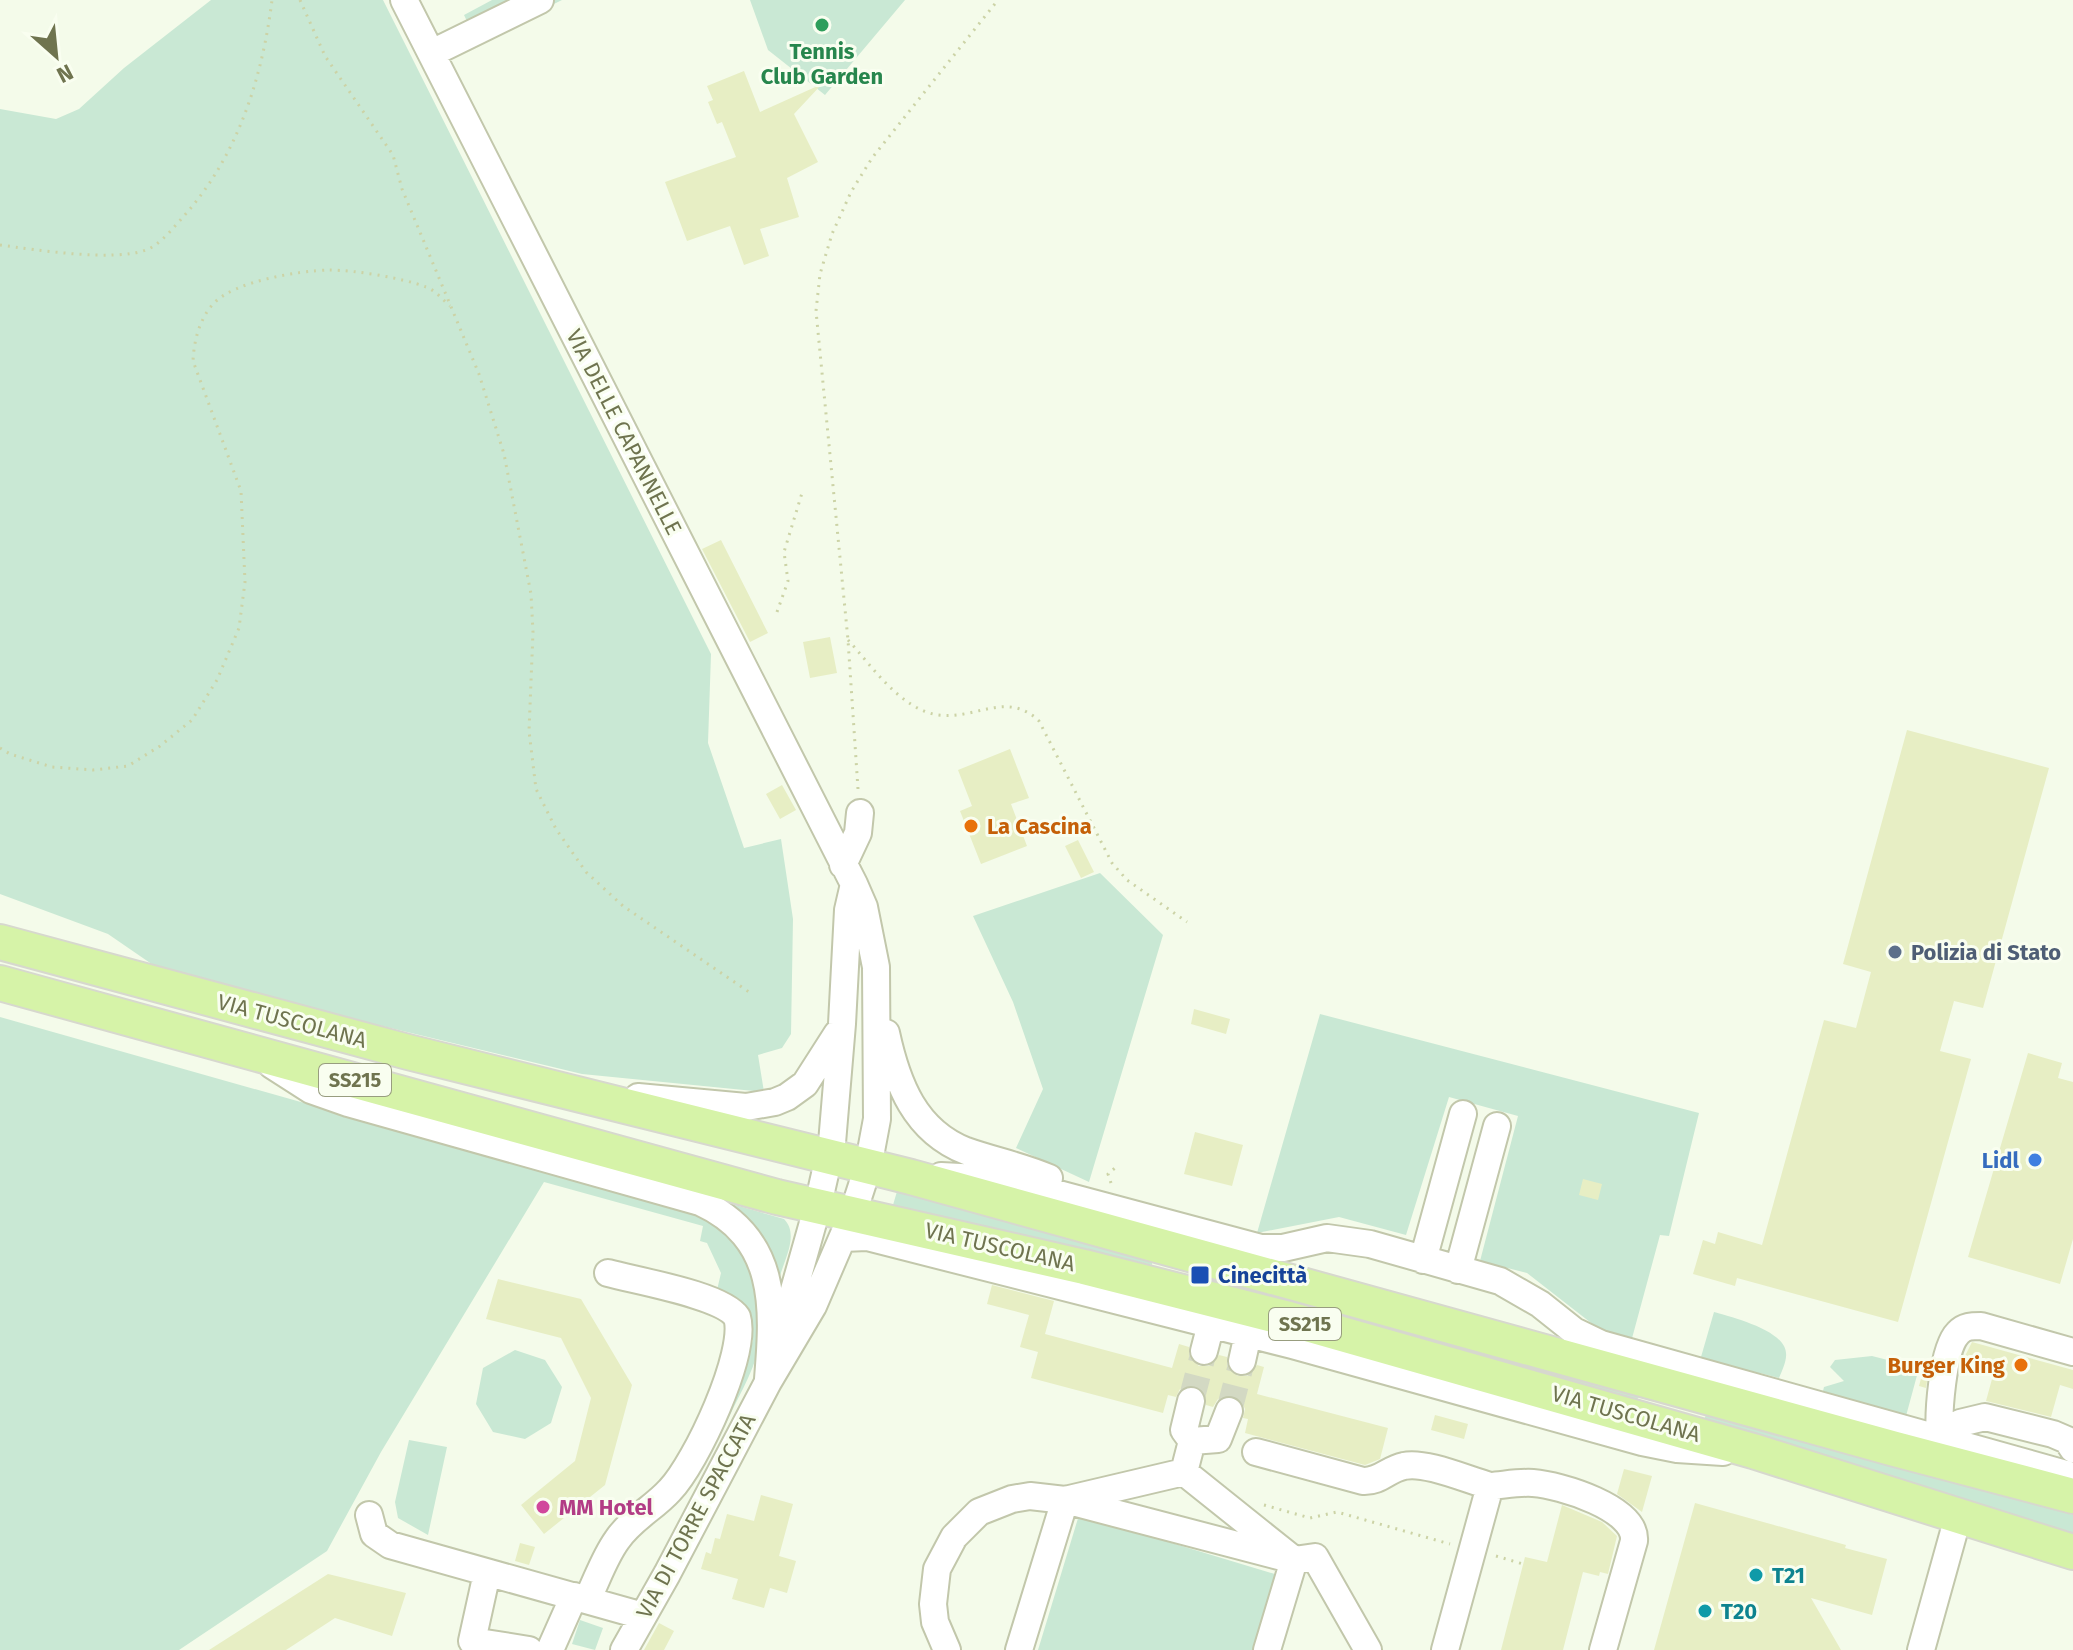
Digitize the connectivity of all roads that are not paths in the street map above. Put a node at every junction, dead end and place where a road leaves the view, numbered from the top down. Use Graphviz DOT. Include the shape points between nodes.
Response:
graph roads {
  1 [pos="404,0"];
  2 [pos="540,0"];
  3 [pos="432,53"];
  4 [pos="860,813"];
  5 [pos="848,874"];
  6 [pos="0,917"];
  7 [pos="0,942"];
  8 [pos="876,967"];
  9 [pos="0,983"];
  10 [pos="168,988"];
  11 [pos="842,1024"];
  12 [pos="246,1049"];
  13 [pos="573,1093"];
  14 [pos="1463,1114"];
  15 [pos="1497,1126"];
  16 [pos="829,1157"];
  17 [pos="868,1167"];
  18 [pos="911,1177"];
  19 [pos="1083,1199"];
  20 [pos="818,1205"];
  21 [pos="848,1226"];
  22 [pos="1423,1260"];
  23 [pos="1458,1270"];
  24 [pos="608,1273"];
  25 [pos="1211,1324"];
  26 [pos="1248,1334"];
  27 [pos="1204,1351"];
  28 [pos="2073,1352"];
  29 [pos="1242,1361"];
  30 [pos="768,1382"];
  31 [pos="1191,1401"];
  32 [pos="1229,1411"];
  33 [pos="1940,1438"];
  34 [pos="1192,1441"];
  35 [pos="2073,1449"];
  36 [pos="1753,1451"];
  37 [pos="1256,1452"];
  38 [pos="1184,1472"];
  39 [pos="2073,1476"];
  40 [pos="1490,1486"];
  41 [pos="2073,1496"];
  42 [pos="1065,1500"];
  43 [pos="369,1515"];
  44 [pos="1958,1517"];
  45 [pos="2071,1553"];
  46 [pos="1294,1560"];
  47 [pos="487,1573"];
  48 [pos="581,1598"];
  49 [pos="643,1616"];
  50 [pos="466,1646"];
  51 [pos="529,1650"];
  52 [pos="550,1650"];
  53 [pos="624,1650"];
  54 [pos="947,1650"];
  55 [pos="1019,1650"];
  56 [pos="1267,1650"];
  57 [pos="1368,1650"];
  58 [pos="1445,1650"];
  59 [pos="1603,1650"];
  60 [pos="1921,1650"];
  1 -- 3 [label="street, VIA DELLE CAPANNELLE"];
  2 -- 3 [label="street"];
  3 -- 5 [label="street, VIA DELLE CAPANNELLE"];
  4 -- 5 [label="street"];
  5 -- 8 [label="street, VIA DELLE CAPANNELLE" via="864,907"];
  5 -- 11 [label="street"];
  6 -- 10 [label="main road"];
  7 -- 10 [label="main road, VIA TUSCOLANA / SS215"];
  8 -- 17 [label="street, VIA DELLE CAPANNELLE" via="877,1119"];
  8 -- 19 [label="street" via="893,1060 923,1123 957,1146 1039,1174"];
  9 -- 12 [label="main road, VIA TUSCOLANA / SS215"];
  10 -- 13 [label="main road, VIA TUSCOLANA / SS215"];
  11 -- 13 [label="street" via="805,1084 766,1104 739,1107"];
  11 -- 16 [label="street"];
  12 -- 20 [label="main road, VIA TUSCOLANA / SS215" via="534,1132"];
  12 -- 30 [label="street, VIA TUSCOLANA" via="325,1095 700,1202 720,1213 751,1246 769,1287 773,1320"];
  13 -- 16 [label="main road, VIA TUSCOLANA / SS215"];
  14 -- 22 [label="street"];
  15 -- 23 [label="street"];
  16 -- 17 [label="main road, VIA TUSCOLANA / SS215"];
  16 -- 20 [label="street"];
  17 -- 18 [label="main road, VIA TUSCOLANA / SS215"];
  17 -- 21 [label="street, VIA DELLE CAPANNELLE"];
  18 -- 19 [label="street, VIA TUSCOLANA" via="979,1178"];
  18 -- 41 [label="main road, VIA TUSCOLANA / SS215"];
  19 -- 22 [label="street, VIA TUSCOLANA" via="1261,1248 1336,1239"];
  20 -- 21 [label="main road, VIA TUSCOLANA / SS215"];
  20 -- 30 [label="street, VIA DI TORRE SPACCATA"];
  21 -- 25 [label="street, VIA TUSCOLANA" via="877,1240"];
  21 -- 30 [label="street, VIA DI TORRE SPACCATA" via="813,1306"];
  21 -- 36 [label="main road, VIA TUSCOLANA / SS215" via="1068,1263 1289,1319"];
  22 -- 23 [label="street, VIA TUSCOLANA"];
  23 -- 33 [label="street, VIA TUSCOLANA" via="1519,1290 1601,1344"];
  24 -- 48 [label="street" via="725,1306 737,1317 739,1334 717,1407 692,1462 618,1538"];
  25 -- 26 [label="street, VIA TUSCOLANA"];
  25 -- 27 [label="street"];
  26 -- 29 [label="street"];
  26 -- 36 [label="street, VIA TUSCOLANA" via="1642,1442 1693,1451"];
  28 -- 33 [label="street" via="1981,1326 1961,1330 1939,1395"];
  30 -- 49 [label="street, VIA DI TORRE SPACCATA"];
  31 -- 34 [label="street" via="1184,1430"];
  32 -- 34 [label="street" via="1218,1439"];
  33 -- 35 [label="street" via="1960,1423 1985,1417 2053,1434"];
  33 -- 39 [label="street, VIA TUSCOLANA"];
  34 -- 38 [label="street"];
  36 -- 44 [label="main road, VIA TUSCOLANA / SS215"];
  37 -- 40 [label="street" via="1363,1481 1410,1465"];
  38 -- 42 [label="street"];
  38 -- 46 [label="street"];
  40 -- 58 [label="street"];
  40 -- 59 [label="street" via="1535,1483 1581,1494 1631,1526 1634,1541"];
  42 -- 46 [label="street"];
  42 -- 54 [label="street" via="1012,1499 979,1512 954,1537 933,1586 935,1622"];
  42 -- 55 [label="street"];
  43 -- 47 [label="street" via="374,1534 384,1543"];
  44 -- 45 [label="main road, VIA TUSCOLANA / SS215"];
  44 -- 60 [label="street"];
  46 -- 56 [label="street"];
  46 -- 57 [label="street" via="1315,1557"];
  47 -- 48 [label="street"];
  47 -- 50 [label="street"];
  48 -- 49 [label="street"];
  48 -- 52 [label="street"];
  49 -- 53 [label="street, VIA DI TORRE SPACCATA"];
  50 -- 51 [label="street"];
}
